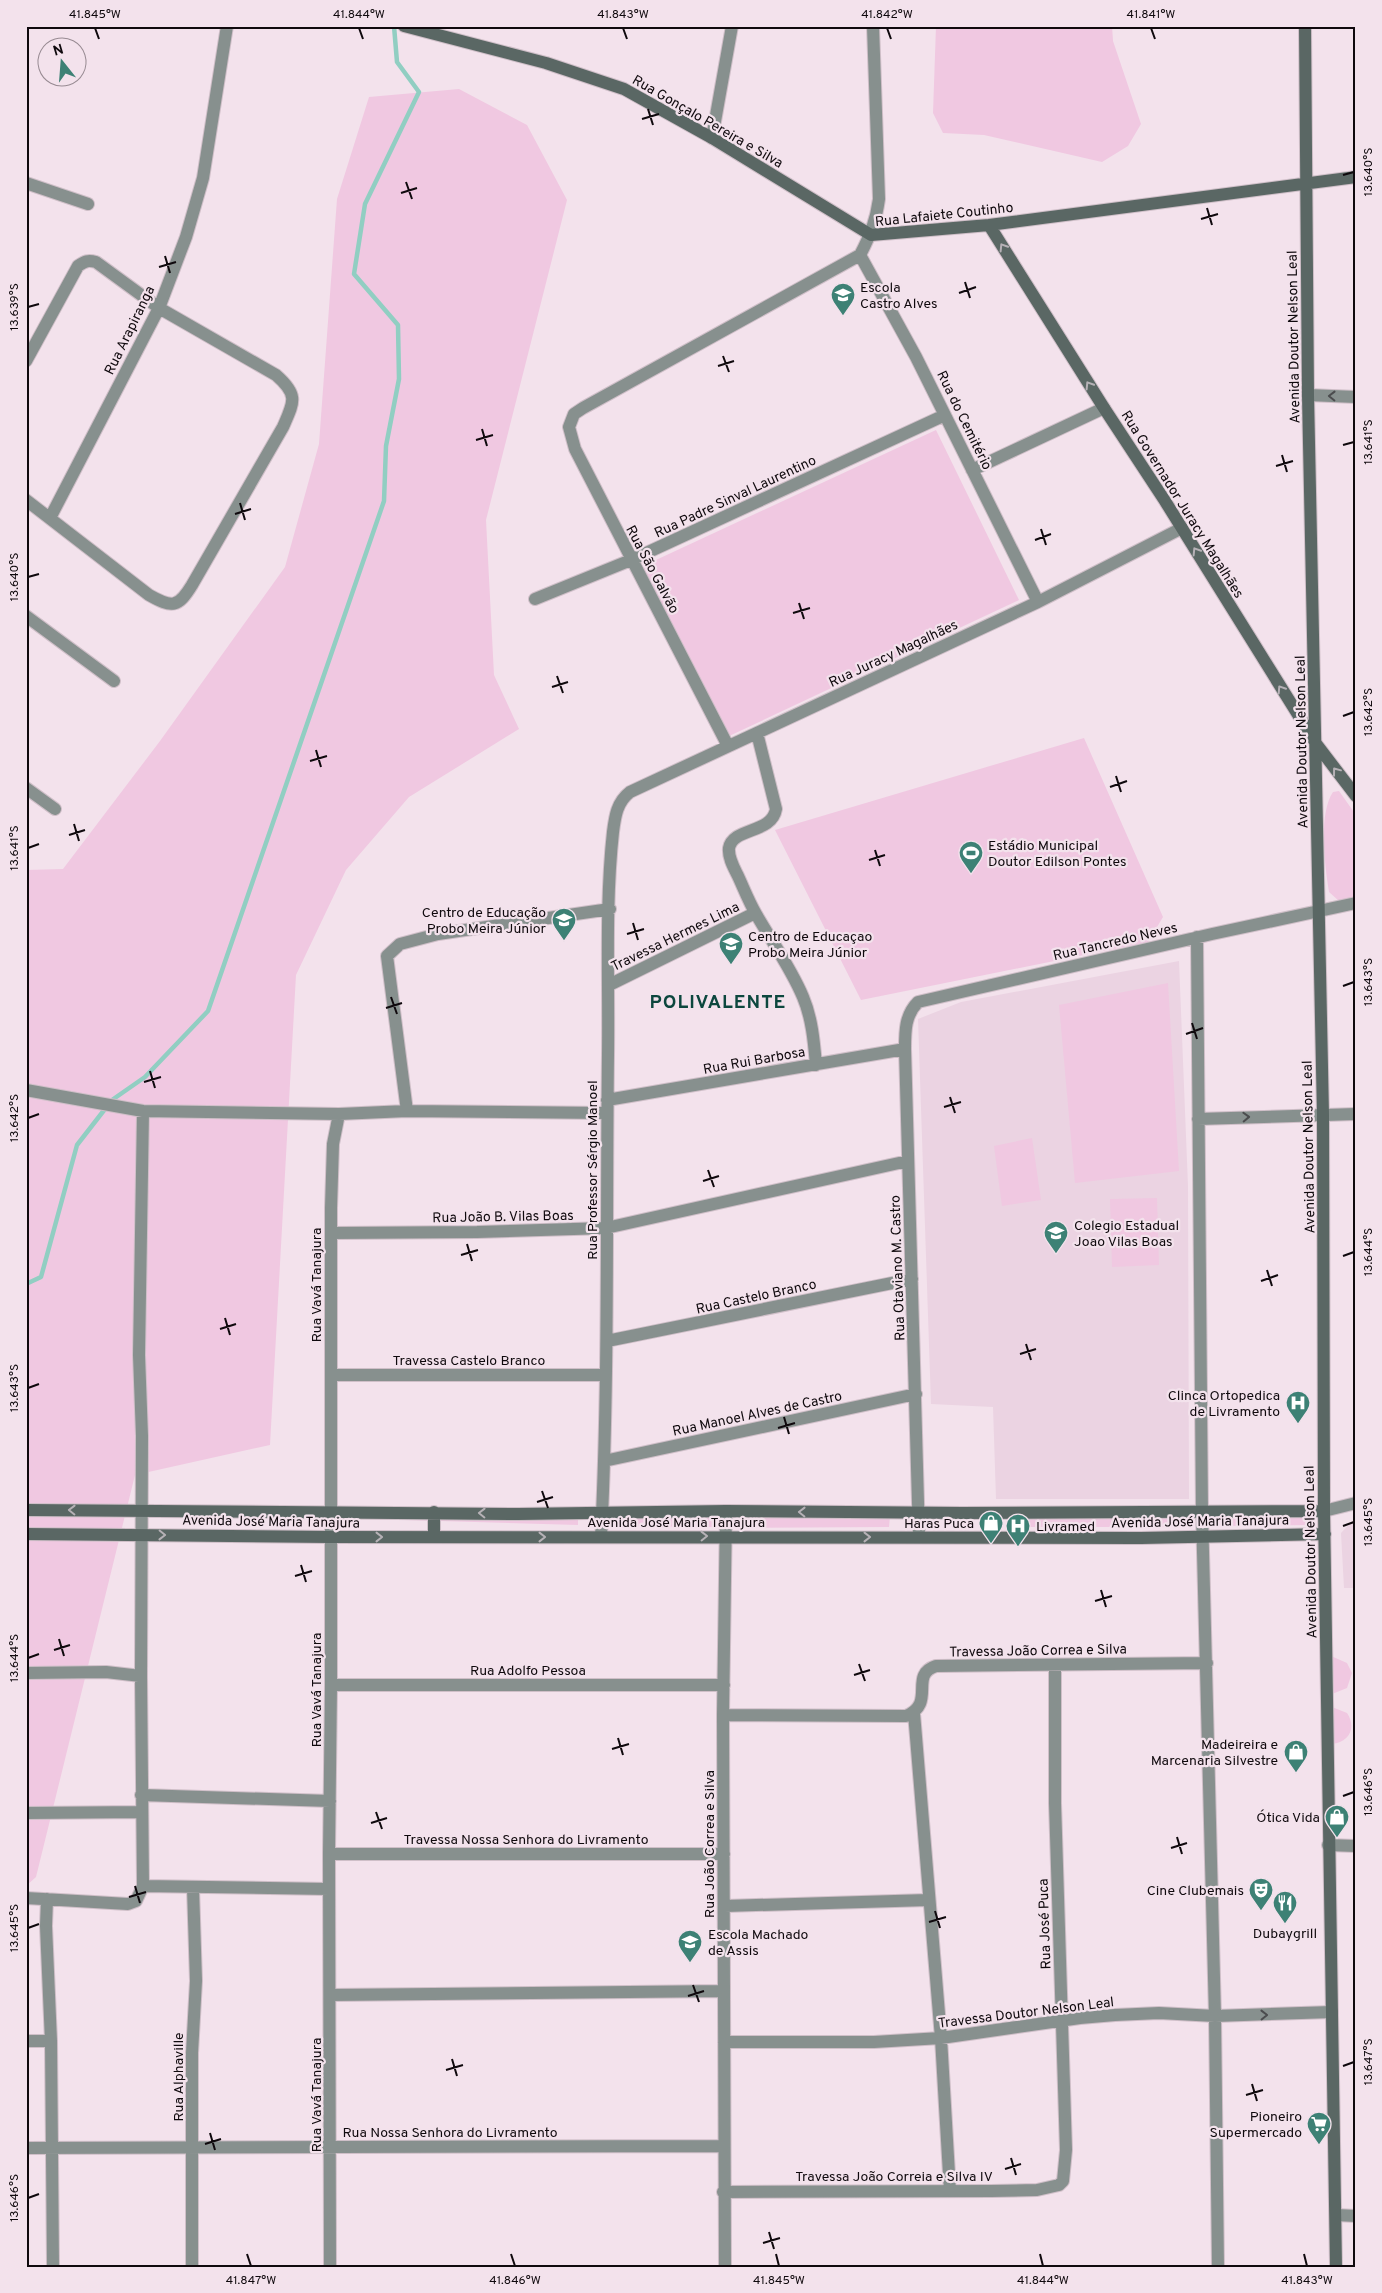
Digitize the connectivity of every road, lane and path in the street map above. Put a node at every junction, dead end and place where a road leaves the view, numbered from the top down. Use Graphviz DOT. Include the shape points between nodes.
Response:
graph roads {
  1 [pos="227,26"];
  2 [pos="404,26"];
  3 [pos="732,26"];
  4 [pos="873,26"];
  5 [pos="1305,26"];
  6 [pos="712,138"];
  7 [pos="1356,177"];
  8 [pos="26,183"];
  9 [pos="1307,183"];
  10 [pos="88,204"];
  11 [pos="989,225"];
  12 [pos="871,235"];
  13 [pos="860,255"];
  14 [pos="159,308"];
  15 [pos="26,360"];
  16 [pos="1308,395"];
  17 [pos="1356,396"];
  18 [pos="1104,408"];
  19 [pos="945,415"];
  20 [pos="972,470"];
  21 [pos="26,500"];
  22 [pos="50,518"];
  23 [pos="1182,528"];
  24 [pos="631,560"];
  25 [pos="535,599"];
  26 [pos="1038,602"];
  27 [pos="26,616"];
  28 [pos="114,681"];
  29 [pos="757,733"];
  30 [pos="1317,745"];
  31 [pos="728,746"];
  32 [pos="26,788"];
  33 [pos="1356,796"];
  34 [pos="619,804"];
  35 [pos="55,809"];
  36 [pos="1356,903"];
  37 [pos="610,909"];
  38 [pos="1319,912"];
  39 [pos="755,913"];
  40 [pos="1198,937"];
  41 [pos="608,985"];
  42 [pos="918,1002"];
  43 [pos="905,1049"];
  44 [pos="816,1065"];
  45 [pos="26,1090"];
  46 [pos="607,1100"];
  47 [pos="143,1111"];
  48 [pos="407,1111"];
  49 [pos="606,1113"];
  50 [pos="339,1114"];
  51 [pos="1356,1114"];
  52 [pos="1323,1115"];
  53 [pos="1198,1119"];
  54 [pos="908,1160"];
  55 [pos="606,1228"];
  56 [pos="331,1233"];
  57 [pos="912,1279"];
  58 [pos="607,1342"];
  59 [pos="606,1374"];
  60 [pos="331,1375"];
  61 [pos="916,1394"];
  62 [pos="604,1461"];
  63 [pos="1356,1503"];
  64 [pos="26,1510"];
  65 [pos="101,1510"];
  66 [pos="141,1510"];
  67 [pos="726,1511"];
  68 [pos="1324,1511"];
  69 [pos="434,1512"];
  70 [pos="330,1513"];
  71 [pos="602,1513"];
  72 [pos="919,1513"];
  73 [pos="1202,1513"];
  74 [pos="26,1534"];
  75 [pos="100,1534"];
  76 [pos="1325,1534"];
  77 [pos="141,1535"];
  78 [pos="434,1536"];
  79 [pos="726,1536"];
  80 [pos="330,1537"];
  81 [pos="601,1537"];
  82 [pos="919,1537"];
  83 [pos="1203,1537"];
  84 [pos="1207,1663"];
  85 [pos="1055,1665"];
  86 [pos="26,1673"];
  87 [pos="140,1676"];
  88 [pos="331,1685"];
  89 [pos="724,1685"];
  90 [pos="914,1712"];
  91 [pos="724,1715"];
  92 [pos="142,1795"];
  93 [pos="330,1801"];
  94 [pos="142,1812"];
  95 [pos="26,1813"];
  96 [pos="1328,1845"];
  97 [pos="1356,1846"];
  98 [pos="329,1854"];
  99 [pos="724,1854"];
  100 [pos="143,1886"];
  101 [pos="193,1888"];
  102 [pos="329,1889"];
  103 [pos="26,1898"];
  104 [pos="47,1899"];
  105 [pos="928,1900"];
  106 [pos="725,1906"];
  107 [pos="724,1991"];
  108 [pos="330,1995"];
  109 [pos="1332,2012"];
  110 [pos="1216,2016"];
  111 [pos="1062,2021"];
  112 [pos="941,2038"];
  113 [pos="26,2041"];
  114 [pos="51,2041"];
  115 [pos="724,2042"];
  116 [pos="193,2146"];
  117 [pos="723,2146"];
  118 [pos="26,2148"];
  119 [pos="331,2148"];
  120 [pos="53,2149"];
  121 [pos="1063,2181"];
  122 [pos="950,2191"];
  123 [pos="723,2192"];
  124 [pos="1336,2215"];
  125 [pos="1356,2216"];
  126 [pos="53,2267"];
  127 [pos="192,2267"];
  128 [pos="330,2267"];
  129 [pos="725,2267"];
  130 [pos="1218,2267"];
  131 [pos="1336,2267"];
  1 -- 14 [label="street, Rua Arapiranga" via="197,203"];
  2 -- 6 [label="street, Rua Gonçalo Pereira e Silva" via="590,76 624,89"];
  3 -- 6 [label="street"];
  4 -- 12 [label="street" via="879,199"];
  5 -- 9 [label="street, Avenida Doutor Nelson Leal"];
  6 -- 12 [label="street, Rua Gonçalo Pereira e Silva"];
  7 -- 9 [label="street, Rua Lafaiete Coutinho"];
  8 -- 10 [label="street"];
  9 -- 11 [label="street, Rua Lafaiete Coutinho"];
  9 -- 16 [label="street, Avenida Doutor Nelson Leal"];
  11 -- 12 [label="street, Rua Lafaiete Coutinho"];
  18 -- 11 [label="street, Rua Governador Juracy Magalhães, one-way"];
  12 -- 13 [label="street, Rua Lafaiete Coutinho"];
  13 -- 19 [label="street, Rua do Cemitério"];
  13 -- 24 [label="street, Rua São Galvão" via="574,414 570,420 570,437"];
  14 -- 15 [label="street" via="96,262 84,261 78,266"];
  14 -- 22 [label="street, Rua Arapiranga"];
  14 -- 22 [label="street" via="256,363 289,386 292,406 283,426 192,585 178,603 167,604 149,595"];
  17 -- 16 [label="street, one-way"];
  16 -- 30 [label="street, Avenida Doutor Nelson Leal"];
  18 -- 20 [label="street"];
  18 -- 23 [label="street, Rua Governador Juracy Magalhães"];
  19 -- 20 [label="street, Rua do Cemitério"];
  19 -- 24 [label="street, Rua Padre Sinval Laurentino"];
  20 -- 26 [label="street, Rua do Cemitério"];
  21 -- 22 [label="street"];
  23 -- 26 [label="street, Rua Juracy Magalhães"];
  30 -- 23 [label="street, Rua Governador Juracy Magalhães, one-way"];
  24 -- 25 [label="street, Rua Padre Sinval Laurentino"];
  24 -- 31 [label="street, Rua São Galvão"];
  26 -- 29 [label="street, Rua Juracy Magalhães"];
  27 -- 28 [label="street"];
  29 -- 31 [label="street, Rua Juracy Magalhães"];
  29 -- 39 [label="street" via="775,814 771,822 735,838 729,850"];
  33 -- 30 [label="street, Rua Governador Juracy Magalhães, one-way"];
  30 -- 38 [label="street, Avenida Doutor Nelson Leal"];
  31 -- 34 [label="street, Rua Juracy Magalhães" via="630,792"];
  32 -- 35 [label="street"];
  34 -- 37 [label="street, Rua Professor Sérgio Manoel" via="613,832"];
  36 -- 38 [label="street, Rua Tancredo Neves"];
  37 -- 41 [label="street, Rua Professor Sérgio Manoel"];
  37 -- 48 [label="street" via="438,934 400,944 387,956"];
  38 -- 40 [label="street, Rua Tancredo Neves"];
  38 -- 52 [label="street, Avenida Doutor Nelson Leal"];
  39 -- 41 [label="street, Travessa Hermes Lima"];
  39 -- 44 [label="street" via="804,998"];
  40 -- 42 [label="street, Rua Tancredo Neves"];
  40 -- 53 [label="street"];
  41 -- 46 [label="street, Rua Professor Sérgio Manoel"];
  42 -- 43 [label="street, Rua Otaviano M. Castro" via="908,1015"];
  43 -- 44 [label="street, Rua Rui Barbosa"];
  43 -- 54 [label="street, Rua Otaviano M. Castro"];
  44 -- 46 [label="street, Rua Rui Barbosa"];
  45 -- 47 [label="street"];
  46 -- 49 [label="street, Rua Professor Sérgio Manoel"];
  47 -- 50 [label="street"];
  47 -- 66 [label="street" via="139,1355"];
  48 -- 49 [label="street"];
  48 -- 50 [label="street"];
  49 -- 55 [label="street, Rua Professor Sérgio Manoel"];
  50 -- 56 [label="street, Rua Vavá Tanajura" via="333,1144"];
  51 -- 52 [label="street"];
  53 -- 52 [label="street, one-way"];
  52 -- 68 [label="street, Avenida Doutor Nelson Leal"];
  53 -- 73 [label="street"];
  54 -- 55 [label="street, Rua João B. Vilas Boas"];
  54 -- 57 [label="street, Rua Otaviano M. Castro"];
  55 -- 56 [label="street, Rua João B. Vilas Boas"];
  55 -- 58 [label="street, Rua Professor Sérgio Manoel"];
  56 -- 60 [label="street, Rua Vavá Tanajura"];
  57 -- 58 [label="street, Rua Castelo Branco"];
  57 -- 61 [label="street, Rua Otaviano M. Castro"];
  58 -- 59 [label="street, Rua Professor Sérgio Manoel"];
  59 -- 60 [label="street, Travessa Castelo Branco"];
  59 -- 62 [label="street, Rua Professor Sérgio Manoel"];
  60 -- 70 [label="street, Rua Vavá Tanajura"];
  61 -- 62 [label="street, Rua Manoel Alves de Castro"];
  61 -- 72 [label="street, Rua Otaviano M. Castro"];
  62 -- 71 [label="street, Rua Professor Sérgio Manoel"];
  63 -- 68 [label="street"];
  65 -- 64 [label="street, Avenida José Maria Tanajura, one-way"];
  65 -- 66 [label="street, Avenida José Maria Tanajura"];
  65 -- 75 [label="street"];
  66 -- 70 [label="street, Avenida José Maria Tanajura"];
  66 -- 77 [label="street"];
  67 -- 71 [label="street, Avenida José Maria Tanajura"];
  72 -- 67 [label="street, Avenida José Maria Tanajura, one-way"];
  67 -- 79 [label="street, Rua João Correa e Silva"];
  68 -- 73 [label="street, Avenida José Maria Tanajura"];
  68 -- 76 [label="street, Avenida Doutor Nelson Leal"];
  69 -- 70 [label="street, Avenida José Maria Tanajura"];
  71 -- 69 [label="street, Avenida José Maria Tanajura, one-way"];
  69 -- 78 [label="street"];
  70 -- 80 [label="street, Rua Vavá Tanajura"];
  71 -- 81 [label="street, Rua Professor Sérgio Manoel"];
  72 -- 73 [label="street, Avenida José Maria Tanajura"];
  72 -- 82 [label="street, Rua Otaviano M. Castro"];
  73 -- 83 [label="street"];
  74 -- 75 [label="street, Avenida José Maria Tanajura"];
  75 -- 77 [label="street, Avenida José Maria Tanajura"];
  76 -- 83 [label="street, Avenida José Maria Tanajura"];
  76 -- 96 [label="street, Avenida Doutor Nelson Leal"];
  77 -- 80 [label="street, Avenida José Maria Tanajura, one-way"];
  77 -- 87 [label="street"];
  80 -- 78 [label="street, Avenida José Maria Tanajura, one-way"];
  78 -- 81 [label="street, Avenida José Maria Tanajura, one-way"];
  81 -- 79 [label="street, Avenida José Maria Tanajura, one-way"];
  79 -- 82 [label="street, Avenida José Maria Tanajura, one-way"];
  79 -- 89 [label="street, Rua João Correa e Silva"];
  80 -- 88 [label="street, Rua Vavá Tanajura"];
  82 -- 83 [label="street, Avenida José Maria Tanajura"];
  83 -- 84 [label="street"];
  84 -- 85 [label="street, Travessa João Correa e Silva"];
  84 -- 110 [label="street"];
  85 -- 90 [label="street, Travessa João Correa e Silva" via="929,1668 923,1679 920,1707"];
  85 -- 111 [label="street, Rua José Puca" via="1055,1803"];
  86 -- 87 [label="street" via="106,1672"];
  87 -- 92 [label="street"];
  88 -- 89 [label="street, Rua Adolfo Pessoa"];
  88 -- 93 [label="street, Rua Vavá Tanajura"];
  89 -- 91 [label="street, Rua João Correa e Silva"];
  90 -- 91 [label="street" via="895,1717"];
  90 -- 105 [label="street"];
  91 -- 99 [label="street, Rua João Correa e Silva"];
  92 -- 93 [label="street"];
  92 -- 94 [label="street"];
  93 -- 98 [label="street, Rua Vavá Tanajura"];
  94 -- 95 [label="street"];
  94 -- 100 [label="street"];
  96 -- 97 [label="street"];
  96 -- 109 [label="street, Avenida Doutor Nelson Leal"];
  98 -- 99 [label="street, Travessa Nossa Senhora do Livramento"];
  98 -- 102 [label="street, Rua Vavá Tanajura"];
  99 -- 106 [label="street, Rua João Correa e Silva"];
  100 -- 101 [label="street"];
  100 -- 104 [label="street" via="136,1901 128,1904"];
  101 -- 102 [label="street"];
  101 -- 116 [label="street, Rua Alphaville" via="196,1982 192,2053"];
  102 -- 108 [label="street, Rua Vavá Tanajura"];
  103 -- 104 [label="street"];
  104 -- 114 [label="street"];
  105 -- 106 [label="street"];
  105 -- 112 [label="street"];
  106 -- 107 [label="street, Rua João Correa e Silva"];
  107 -- 108 [label="street"];
  107 -- 115 [label="street, Rua João Correa e Silva"];
  108 -- 119 [label="street, Rua Vavá Tanajura"];
  110 -- 109 [label="street, Travessa Doutor Nelson Leal, one-way"];
  109 -- 124 [label="street, Avenida Doutor Nelson Leal"];
  110 -- 111 [label="street, Travessa Doutor Nelson Leal" via="1150,2014"];
  110 -- 130 [label="street"];
  111 -- 112 [label="street, Travessa Doutor Nelson Leal"];
  111 -- 121 [label="street, Rua José Puca" via="1066,2150"];
  112 -- 115 [label="street, Travessa Doutor Nelson Leal" via="874,2042"];
  112 -- 122 [label="street"];
  113 -- 114 [label="street"];
  114 -- 120 [label="street"];
  115 -- 117 [label="street, Rua João Correa e Silva"];
  116 -- 119 [label="street, Rua Nossa Senhora do Livramento"];
  116 -- 120 [label="street, Rua Nossa Senhora do Livramento"];
  116 -- 127 [label="street, Rua Alphaville"];
  117 -- 119 [label="street, Rua Nossa Senhora do Livramento"];
  117 -- 123 [label="street, Rua João Correa e Silva"];
  118 -- 120 [label="street, Rua Nossa Senhora do Livramento"];
  119 -- 128 [label="street, Rua Vavá Tanajura"];
  120 -- 126 [label="street"];
  121 -- 122 [label="street, Travessa João Correia e Silva IV" via="1037,2190"];
  122 -- 123 [label="street, Travessa João Correia e Silva IV"];
  123 -- 129 [label="street, Rua João Correa e Silva"];
  124 -- 125 [label="street"];
  124 -- 131 [label="street, Avenida Doutor Nelson Leal"];
}
